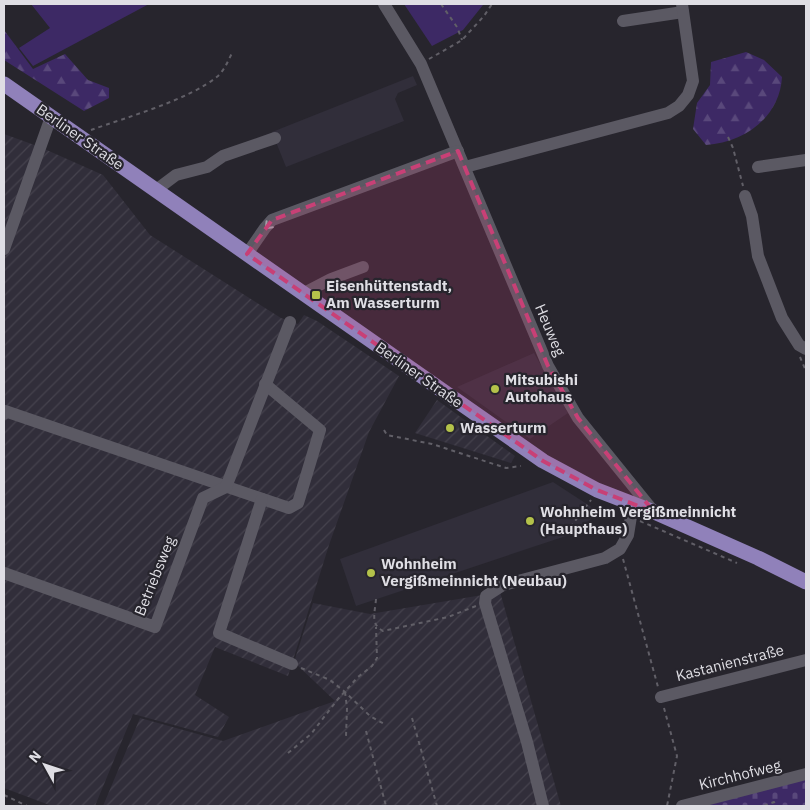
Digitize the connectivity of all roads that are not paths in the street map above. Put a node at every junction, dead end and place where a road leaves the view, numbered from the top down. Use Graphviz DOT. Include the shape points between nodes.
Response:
graph roads {
  1 [pos="384,4"];
  2 [pos="683,8"];
  3 [pos="623,21"];
  4 [pos="4,84"];
  5 [pos="51,117"];
  6 [pos="275,138"];
  7 [pos="458,151"];
  8 [pos="806,160"];
  9 [pos="465,167"];
  10 [pos="758,168"];
  11 [pos="156,190"];
  12 [pos="745,196"];
  13 [pos="4,249"];
  14 [pos="247,254"];
  15 [pos="363,267"];
  16 [pos="304,293"];
  17 [pos="290,322"];
  18 [pos="806,349"];
  19 [pos="265,384"];
  20 [pos="4,411"];
  21 [pos="226,487"];
  22 [pos="262,499"];
  23 [pos="633,504"];
  24 [pos="654,512"];
  25 [pos="4,573"];
  26 [pos="806,582"];
  27 [pos="806,660"];
  28 [pos="292,664"];
  29 [pos="661,697"];
  30 [pos="806,774"];
  31 [pos="543,806"];
  32 [pos="682,806"];
  1 -- 7 [label="street, Heuweg" via="421,64"];
  2 -- 3 [label="street"];
  2 -- 9 [label="street" via="694,81 688,96 679,106 668,113"];
  4 -- 5 [label="main road, Berliner Straße"];
  5 -- 11 [label="main road, Berliner Straße"];
  5 -- 13 [label="street"];
  6 -- 11 [label="street" via="223,156 207,167 176,175"];
  7 -- 9 [label="street, Heuweg"];
  7 -- 14 [label="street, one-way" via="272,220"];
  8 -- 10 [label="street"];
  9 -- 24 [label="street, Heuweg" via="548,366 578,418"];
  11 -- 14 [label="main road, Berliner Straße"];
  12 -- 18 [label="street" via="752,216 758,256 782,318 799,345"];
  14 -- 16 [label="main road, Berliner Straße"];
  15 -- 16 [label="street"];
  16 -- 23 [label="main road, Berliner Straße" via="543,461 597,490"];
  17 -- 19 [label="street"];
  19 -- 21 [label="street"];
  19 -- 22 [label="street" via="320,430 298,503 289,508"];
  20 -- 21 [label="street"];
  21 -- 22 [label="street"];
  21 -- 25 [label="street, Betriebsweg" via="203,498 155,627"];
  22 -- 28 [label="street" via="219,633"];
  23 -- 24 [label="main road, Berliner Straße"];
  23 -- 31 [label="street" via="628,535 620,549 605,558 503,585 486,596 485,603"];
  24 -- 26 [label="main road, Berliner Straße"];
  27 -- 29 [label="street, Kastanienstraße"];
  30 -- 32 [label="street, Kirchhofweg"];
}
